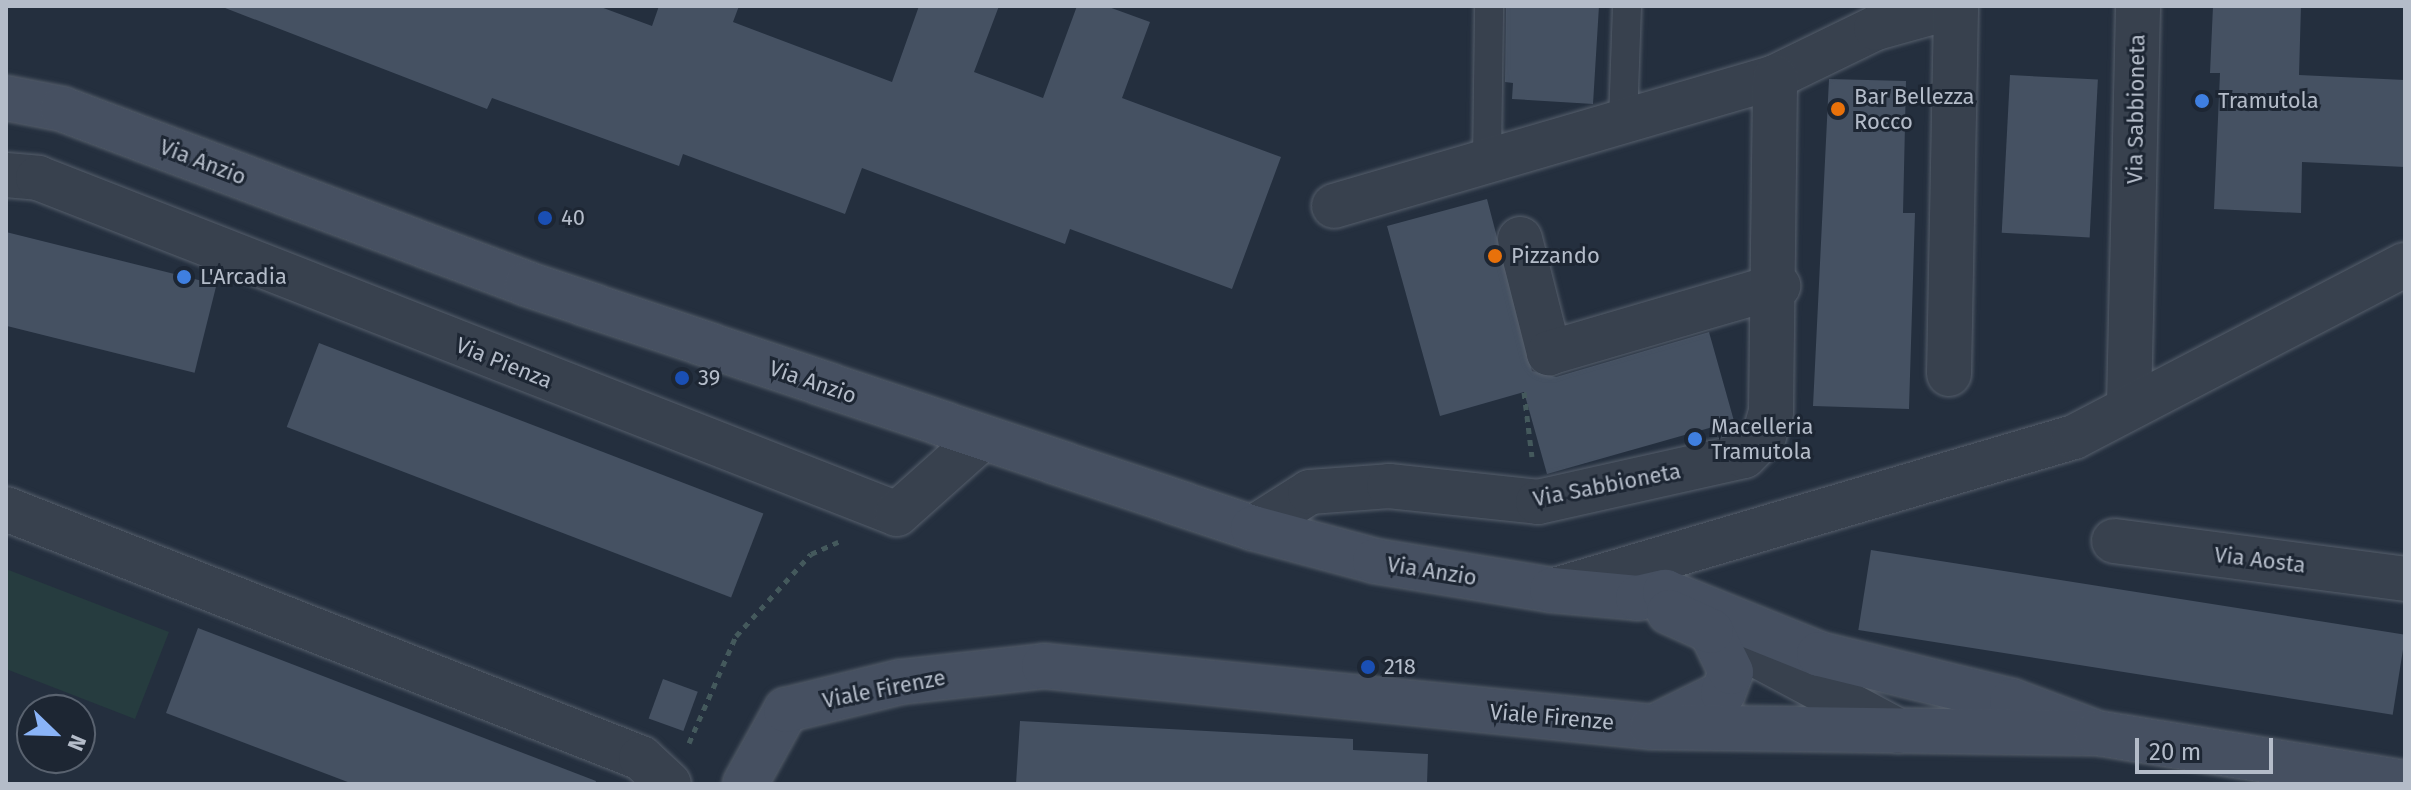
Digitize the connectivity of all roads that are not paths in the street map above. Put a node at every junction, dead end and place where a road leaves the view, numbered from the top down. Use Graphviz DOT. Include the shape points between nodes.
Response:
graph roads {
  1 [pos="1489,6"];
  2 [pos="1627,6"];
  3 [pos="1956,6"];
  4 [pos="2138,6"];
  5 [pos="1876,17"];
  6 [pos="1775,77"];
  7 [pos="6,98"];
  8 [pos="1623,121"];
  9 [pos="1487,158"];
  10 [pos="6,175"];
  11 [pos="1334,206"];
  12 [pos="1520,239"];
  13 [pos="2405,265"];
  14 [pos="1778,286"];
  15 [pos="1949,374"];
  16 [pos="2129,404"];
  17 [pos="981,439"];
  18 [pos="6,509"];
  19 [pos="1253,528"];
  20 [pos="2114,541"];
  21 [pos="2405,579"];
  22 [pos="1552,590"];
  23 [pos="1638,598"];
  24 [pos="1711,631"];
  25 [pos="1652,727"];
  26 [pos="1898,731"];
  27 [pos="2097,733"];
  28 [pos="655,771"];
  29 [pos="2405,783"];
  30 [pos="745,784"];
  1 -- 9 [label="lane"];
  2 -- 8 [label="lane"];
  3 -- 5 [label="street"];
  3 -- 15 [label="street"];
  4 -- 16 [label="street, Via Sabbioneta"];
  5 -- 6 [label="street"];
  6 -- 8 [label="street"];
  6 -- 14 [label="street, Via Sabbioneta"];
  7 -- 17 [label="street, Via Anzio" via="62,109 527,284"];
  8 -- 9 [label="street"];
  9 -- 11 [label="street"];
  10 -- 17 [label="street, Via Pienza" via="38,178 897,514"];
  12 -- 14 [label="street" via="1549,353"];
  13 -- 16 [label="street"];
  14 -- 19 [label="street, Via Sabbioneta" via="1771,412 1764,436 1744,456 1538,502 1389,486 1310,492"];
  16 -- 22 [label="street" via="2074,437"];
  17 -- 19 [label="street, Via Anzio"];
  18 -- 28 [label="street"];
  19 -- 22 [label="street, Via Anzio" via="1375,561"];
  20 -- 21 [label="street, Via Aosta"];
  22 -- 23 [label="street, Via Anzio"];
  23 -- 24 [label="street"];
  23 -- 27 [label="street" via="1665,592 1819,654 2012,701"];
  24 -- 25 [label="street" via="1731,672 1723,693"];
  24 -- 26 [label="street"];
  25 -- 26 [label="street, Viale Firenze"];
  25 -- 30 [label="street, Viale Firenze" via="1044,666 900,682 786,710"];
  26 -- 27 [label="street, Viale Firenze"];
  27 -- 29 [label="street, Viale Firenze"];
}
